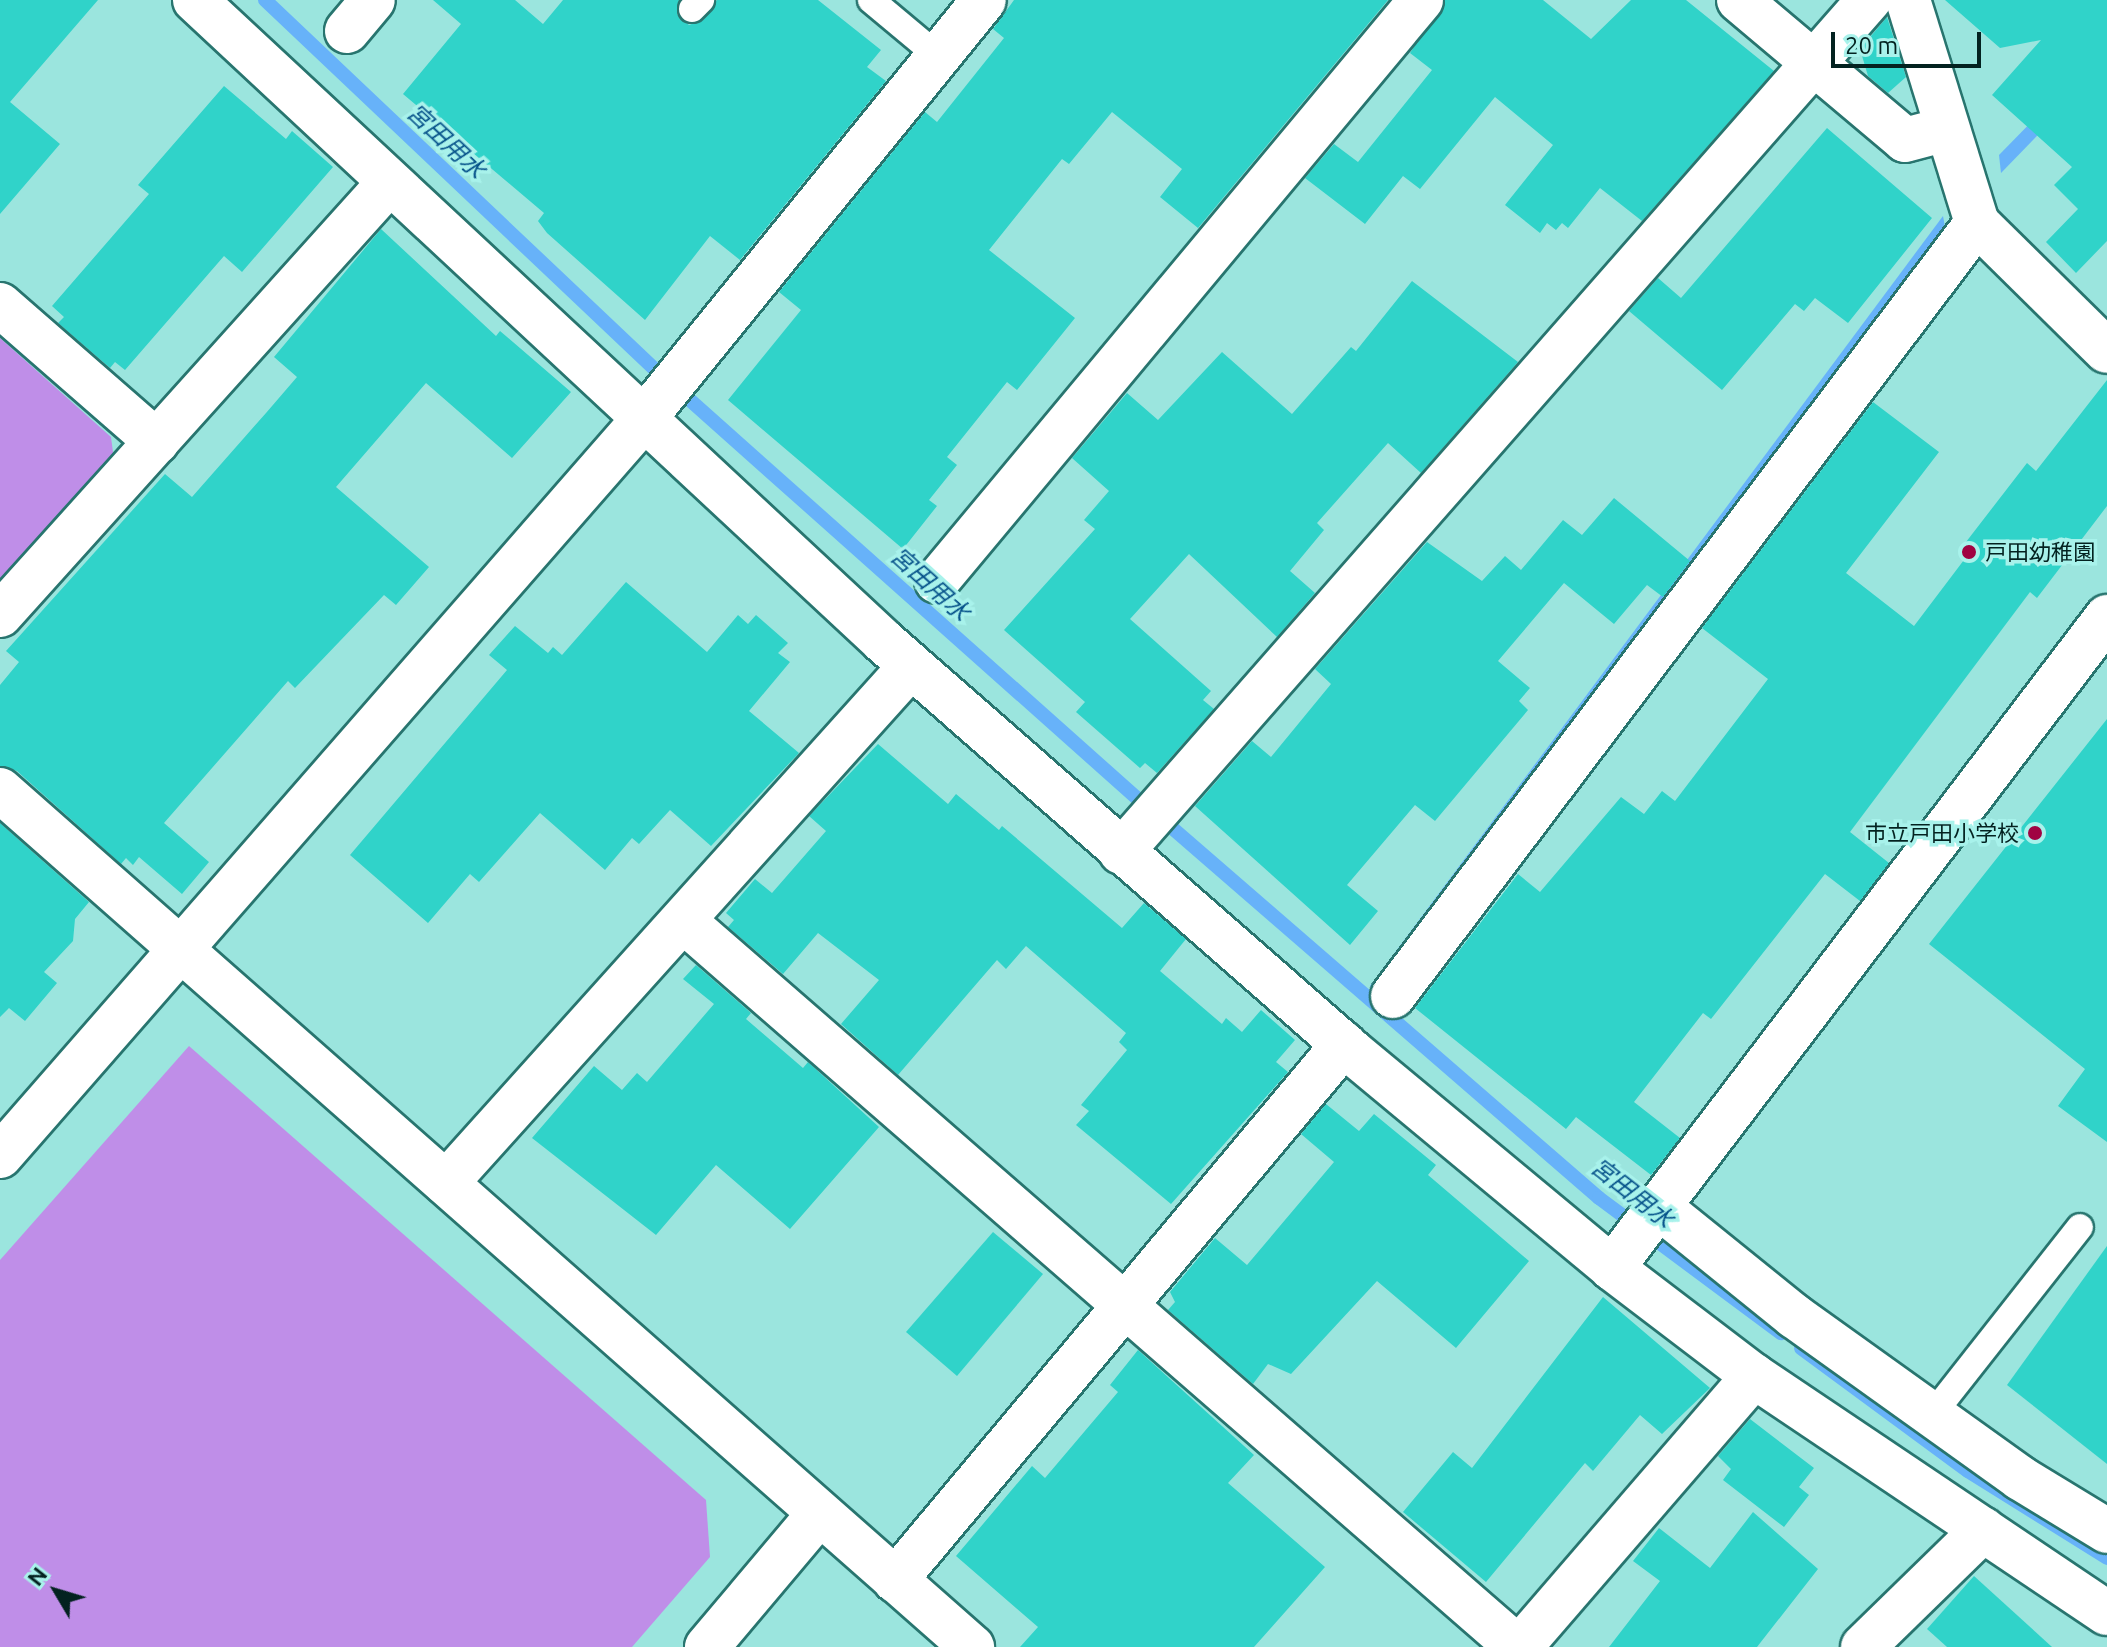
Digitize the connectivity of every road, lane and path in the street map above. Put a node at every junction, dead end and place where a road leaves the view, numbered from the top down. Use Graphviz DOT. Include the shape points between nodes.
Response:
graph roads {
  1 [pos="195,0"];
  2 [pos="871,0"];
  3 [pos="984,0"];
  4 [pos="1421,0"];
  5 [pos="1739,0"];
  6 [pos="1869,0"];
  7 [pos="1908,0"];
  8 [pos="938,56"];
  9 [pos="1811,60"];
  10 [pos="1947,129"];
  11 [pos="388,184"];
  12 [pos="1977,223"];
  13 [pos="0,305"];
  14 [pos="2107,351"];
  15 [pos="642,421"];
  16 [pos="157,442"];
  17 [pos="937,581"];
  18 [pos="0,615"];
  19 [pos="2107,617"];
  20 [pos="911,666"];
  21 [pos="0,790"];
  22 [pos="1121,852"];
  23 [pos="686,923"];
  24 [pos="178,945"];
  25 [pos="1393,996"];
  26 [pos="1344,1044"];
  27 [pos="0,1156"];
  28 [pos="446,1183"];
  29 [pos="2080,1227"];
  30 [pos="1640,1231"];
  31 [pos="1121,1303"];
  32 [pos="1754,1376"];
  33 [pos="1932,1415"];
  34 [pos="819,1514"];
  35 [pos="1983,1530"];
  36 [pos="2107,1531"];
  37 [pos="895,1580"];
  38 [pos="2107,1613"];
  39 [pos="707,1647"];
  40 [pos="972,1647"];
  41 [pos="1518,1647"];
  42 [pos="1863,1647"];
  1 -- 11 [label="street"];
  2 -- 8 [label="lane"];
  3 -- 8 [label="street"];
  4 -- 17 [label="street"];
  5 -- 9 [label="street"];
  6 -- 9 [label="street"];
  7 -- 10 [label="street"];
  8 -- 15 [label="street"];
  9 -- 10 [label="street" via="1905,140"];
  9 -- 22 [label="street"];
  10 -- 12 [label="street"];
  11 -- 15 [label="street"];
  11 -- 16 [label="street"];
  12 -- 14 [label="street"];
  12 -- 25 [label="street"];
  13 -- 16 [label="street"];
  15 -- 20 [label="street"];
  15 -- 24 [label="street"];
  16 -- 18 [label="street"];
  19 -- 30 [label="street"];
  20 -- 22 [label="street"];
  20 -- 23 [label="street"];
  21 -- 24 [label="street"];
  22 -- 26 [label="street"];
  23 -- 28 [label="street"];
  23 -- 31 [label="street"];
  24 -- 27 [label="street"];
  24 -- 28 [label="street"];
  26 -- 30 [label="street"];
  26 -- 31 [label="street"];
  28 -- 34 [label="street"];
  29 -- 33 [label="lane"];
  30 -- 32 [label="street"];
  30 -- 33 [label="street"];
  31 -- 37 [label="street"];
  31 -- 41 [label="street"];
  32 -- 35 [label="street"];
  32 -- 41 [label="street"];
  33 -- 36 [label="street"];
  34 -- 37 [label="street"];
  34 -- 39 [label="street"];
  35 -- 38 [label="street"];
  35 -- 42 [label="street"];
  37 -- 40 [label="street"];
}
